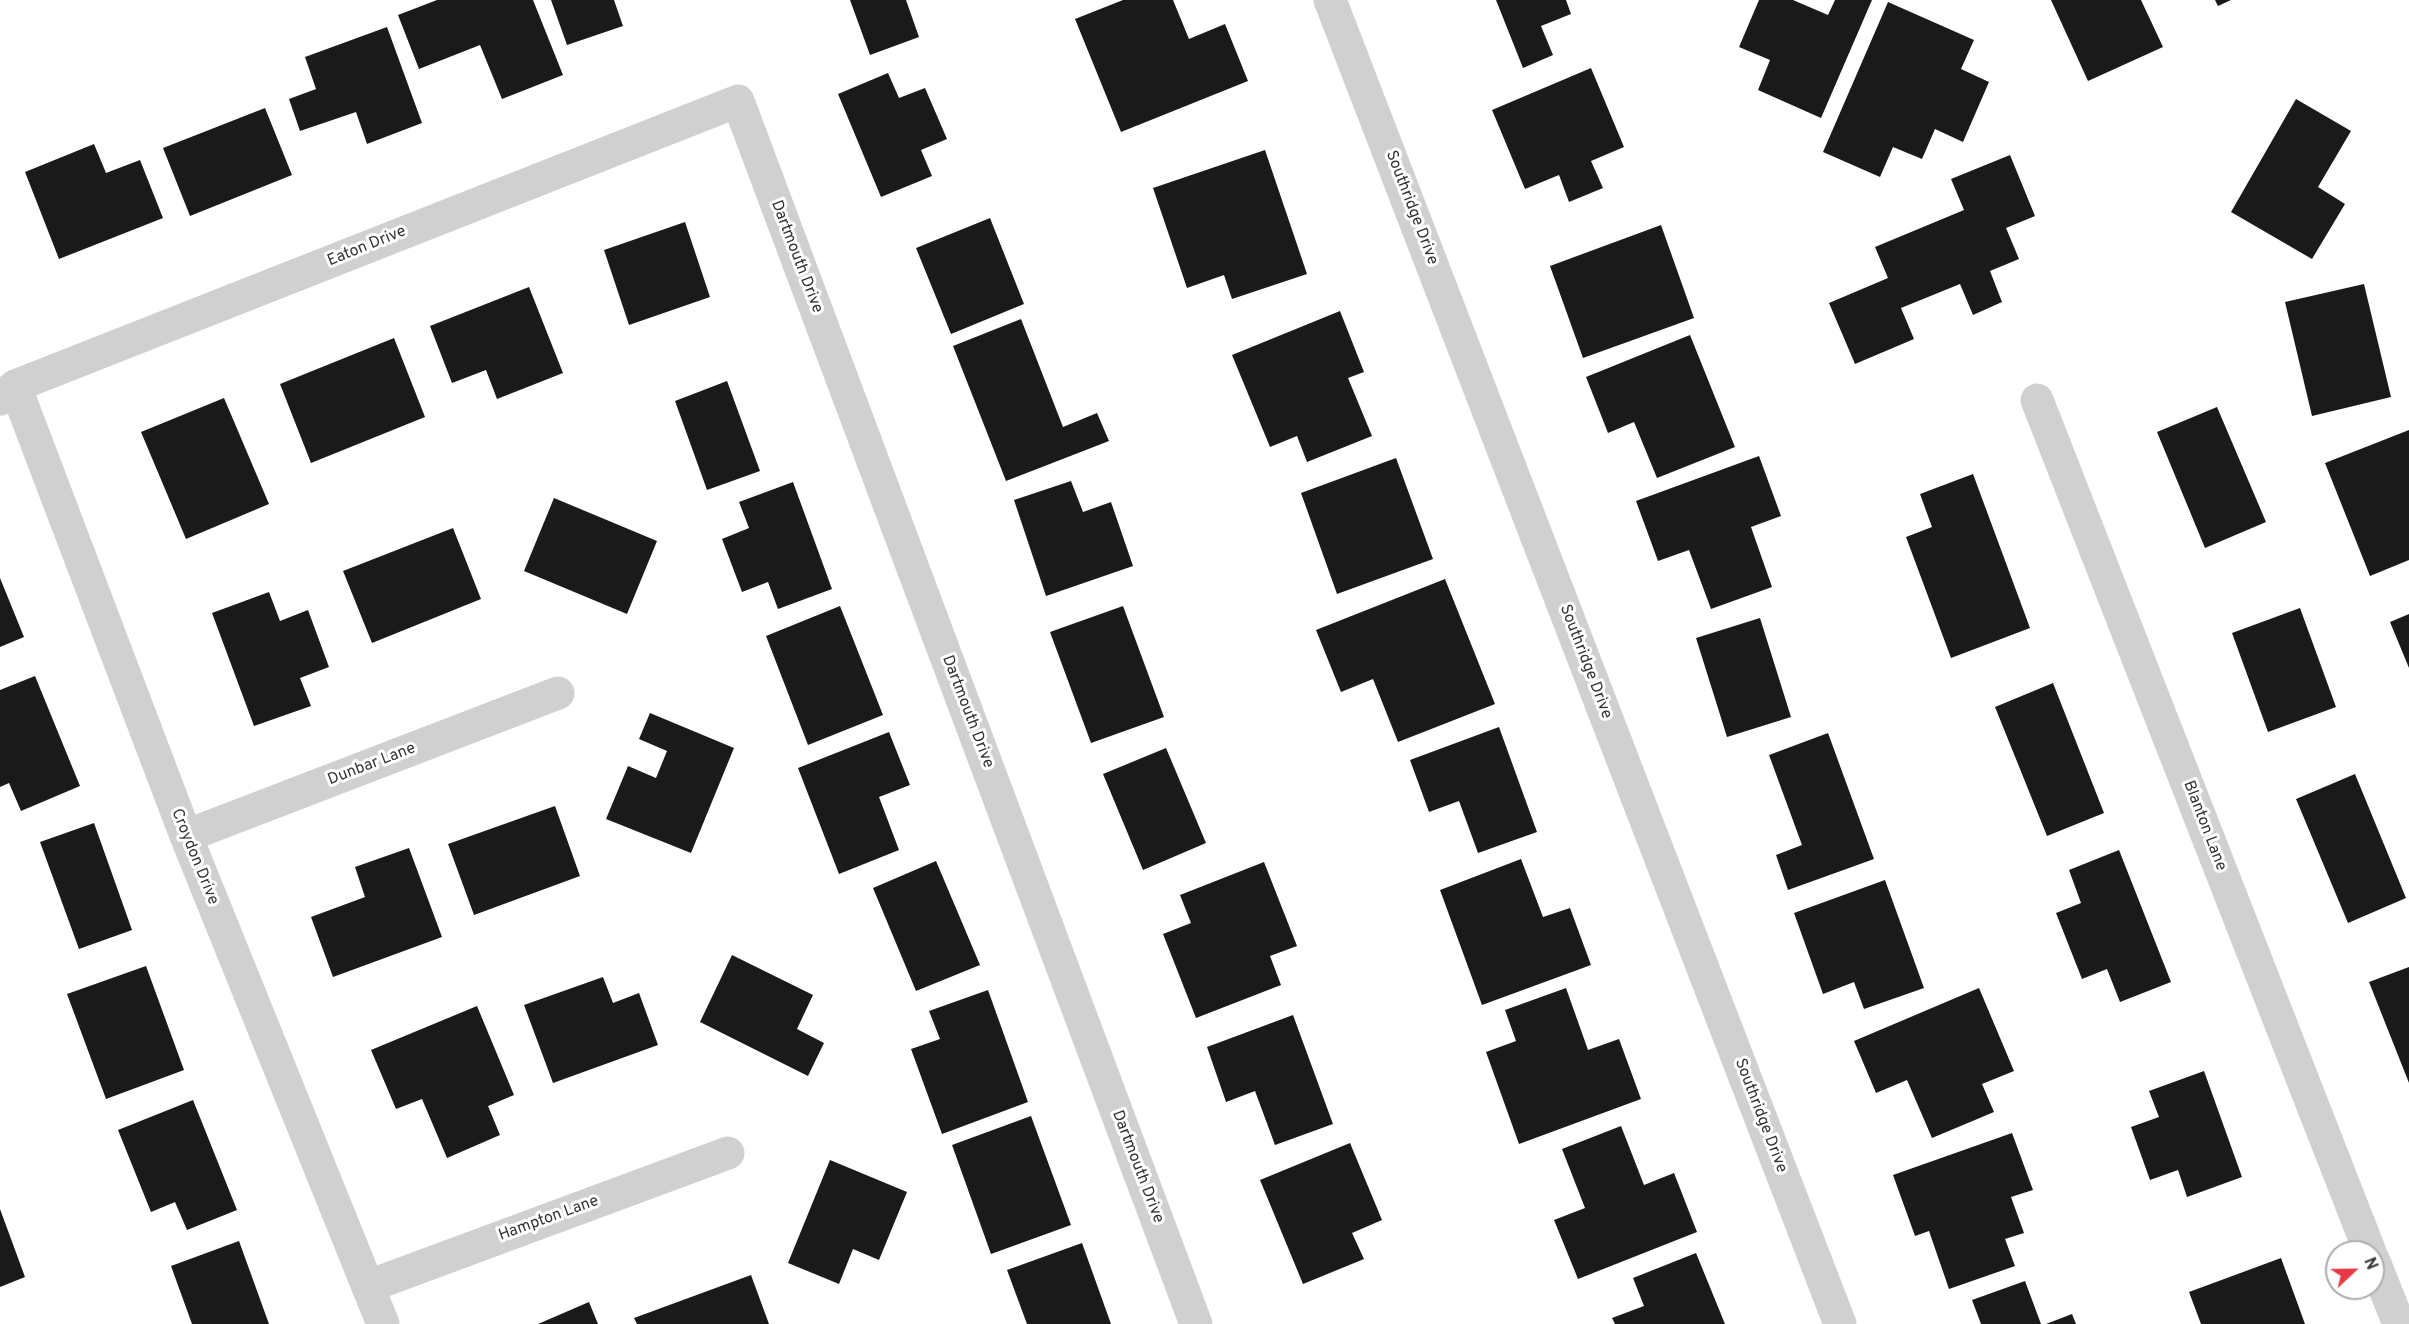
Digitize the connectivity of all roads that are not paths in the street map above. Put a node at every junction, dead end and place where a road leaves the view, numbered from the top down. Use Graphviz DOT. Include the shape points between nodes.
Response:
graph roads {
  1 [pos="1330,0"];
  2 [pos="738,100"];
  3 [pos="8,392"];
  4 [pos="2037,400"];
  5 [pos="558,693"];
  6 [pos="186,837"];
  7 [pos="728,1153"];
  8 [pos="2365,1240"];
  9 [pos="369,1286"];
  10 [pos="2385,1288"];
  11 [pos="383,1324"];
  12 [pos="1196,1324"];
  13 [pos="1840,1324"];
  14 [pos="2399,1324"];
  1 -- 13 [label="street, Southridge Drive"];
  2 -- 3 [label="street, Eaton Drive"];
  2 -- 12 [label="street, Dartmouth Drive"];
  3 -- 6 [label="street, Croydon Drive"];
  4 -- 8 [label="street, Blanton Lane"];
  5 -- 6 [label="street, Dunbar Lane"];
  6 -- 9 [label="street, Croydon Drive"];
  7 -- 9 [label="street, Hampton Lane"];
  9 -- 11 [label="street, Croydon Drive"];
  10 -- 14 [label="street"];
}
